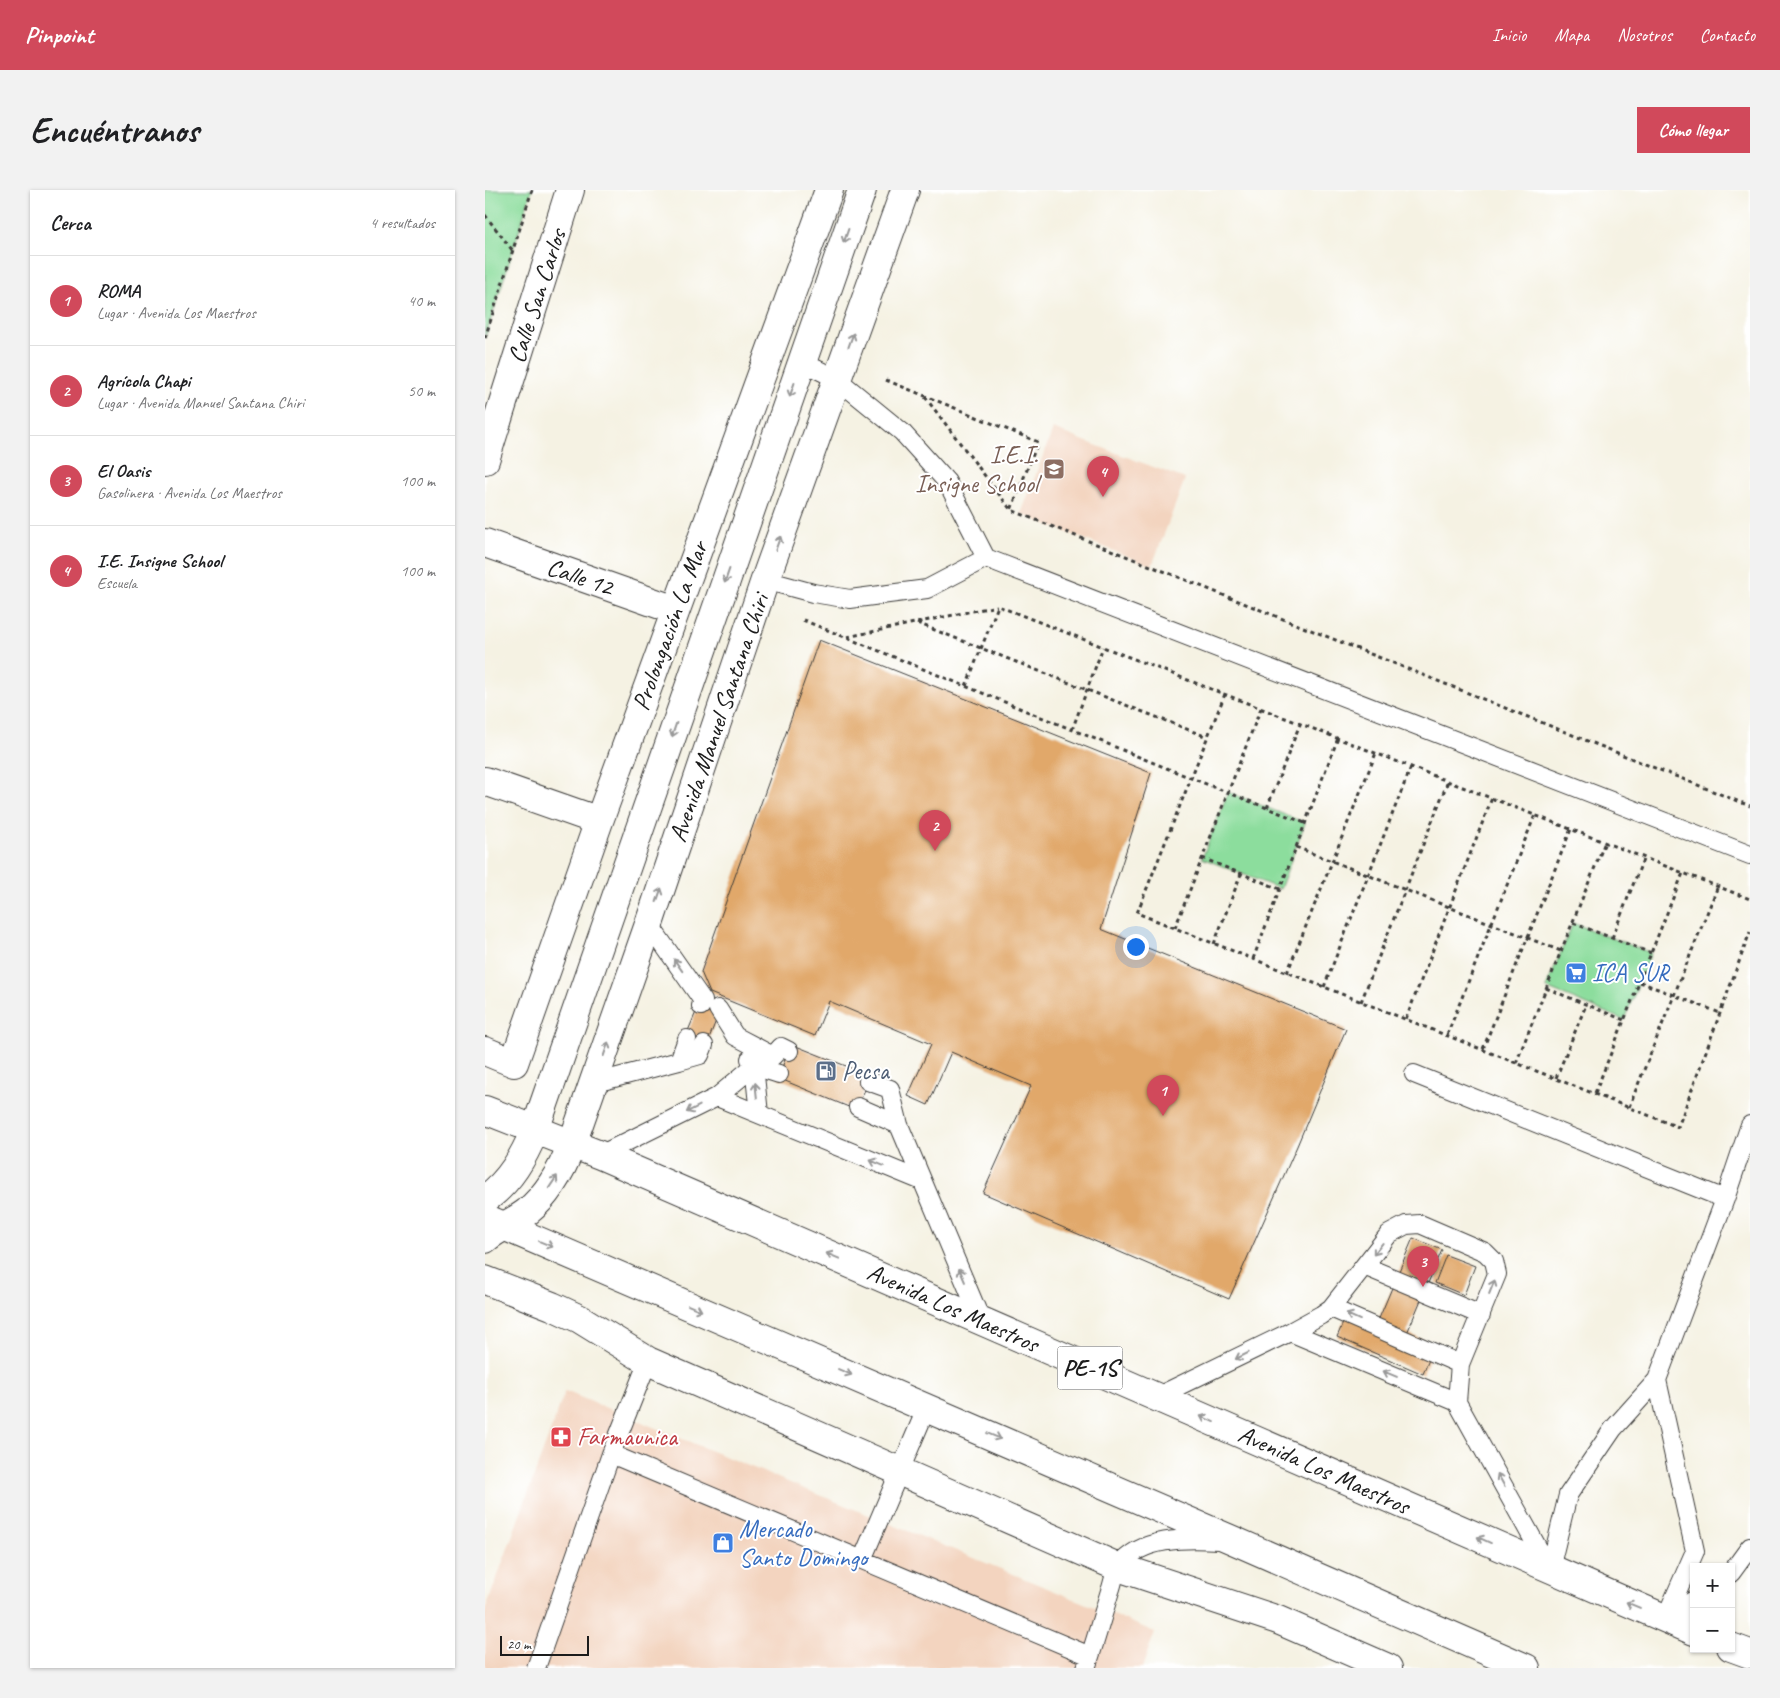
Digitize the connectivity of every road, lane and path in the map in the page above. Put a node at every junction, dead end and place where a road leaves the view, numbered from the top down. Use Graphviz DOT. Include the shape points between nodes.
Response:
graph roads {
  1 [pos="532,190"];
  2 [pos="570,190"];
  3 [pos="829,190"];
  4 [pos="862,190"];
  5 [pos="905,190"];
  6 [pos="485,215"];
  7 [pos="513,252"];
  8 [pos="485,338"];
  9 [pos="802,362"];
  10 [pos="837,379"];
  11 [pos="886,380"];
  12 [pos="925,396"];
  13 [pos="485,460"];
  14 [pos="1011,510"];
  15 [pos="485,543"];
  16 [pos="986,558"];
  17 [pos="765,580"];
  18 [pos="998,606"];
  19 [pos="675,610"];
  20 [pos="803,620"];
  21 [pos="917,623"];
  22 [pos="845,638"];
  23 [pos="1103,647"];
  24 [pos="981,648"];
  25 [pos="966,686"];
  26 [pos="1087,690"];
  27 [pos="1225,694"];
  28 [pos="1261,708"];
  29 [pos="1300,724"];
  30 [pos="1072,730"];
  31 [pos="1207,737"];
  32 [pos="1338,738"];
  33 [pos="1375,753"];
  34 [pos="1411,767"];
  35 [pos="1191,778"];
  36 [pos="485,781"];
  37 [pos="1448,781"];
  38 [pos="1228,792"];
  39 [pos="1492,798"];
  40 [pos="1750,806"];
  41 [pos="1267,808"];
  42 [pos="1535,815"];
  43 [pos="599,821"];
  44 [pos="1305,823"];
  45 [pos="1571,829"];
  46 [pos="1605,842"];
  47 [pos="1296,847"];
  48 [pos="1750,855"];
  49 [pos="1644,857"];
  50 [pos="1202,858"];
  51 [pos="1332,861"];
  52 [pos="1683,873"];
  53 [pos="1241,874"];
  54 [pos="1368,875"];
  55 [pos="1718,886"];
  56 [pos="1280,889"];
  57 [pos="1406,890"];
  58 [pos="1750,899"];
  59 [pos="1450,907"];
  60 [pos="1573,923"];
  61 [pos="649,924"];
  62 [pos="1492,924"];
  63 [pos="1175,928"];
  64 [pos="1750,932"];
  65 [pos="1527,938"];
  66 [pos="1612,938"];
  67 [pos="1214,944"];
  68 [pos="1561,951"];
  69 [pos="1651,953"];
  70 [pos="1253,959"];
  71 [pos="1287,973"];
  72 [pos="1640,982"];
  73 [pos="1324,987"];
  74 [pos="1546,988"];
  75 [pos="1675,995"];
  76 [pos="1361,1002"];
  77 [pos="1586,1005"];
  78 [pos="1720,1013"];
  79 [pos="1406,1020"];
  80 [pos="1624,1020"];
  81 [pos="1447,1035"];
  82 [pos="735,1036"];
  83 [pos="695,1042"];
  84 [pos="1483,1049"];
  85 [pos="485,1051"];
  86 [pos="1516,1062"];
  87 [pos="754,1066"];
  88 [pos="779,1074"];
  89 [pos="1414,1074"];
  90 [pos="1556,1078"];
  91 [pos="868,1081"];
  92 [pos="595,1082"];
  93 [pos="1595,1093"];
  94 [pos="717,1097"];
  95 [pos="858,1107"];
  96 [pos="1629,1108"];
  97 [pos="485,1110"];
  98 [pos="759,1114"];
  99 [pos="899,1125"];
  100 [pos="1750,1125"];
  101 [pos="535,1130"];
  102 [pos="572,1144"];
  103 [pos="600,1155"];
  104 [pos="922,1181"];
  105 [pos="485,1199"];
  106 [pos="1725,1199"];
  107 [pos="492,1228"];
  108 [pos="1364,1266"];
  109 [pos="485,1280"];
  110 [pos="1331,1308"];
  111 [pos="1481,1315"];
  112 [pos="981,1320"];
  113 [pos="1290,1332"];
  114 [pos="647,1361"];
  115 [pos="1460,1364"];
  116 [pos="1657,1380"];
  117 [pos="1156,1397"];
  118 [pos="1457,1402"];
  119 [pos="927,1407"];
  120 [pos="611,1454"];
  121 [pos="899,1472"];
  122 [pos="1235,1541"];
  123 [pos="1750,1547"];
  124 [pos="862,1560"];
  125 [pos="1118,1567"];
  126 [pos="1735,1568"];
  127 [pos="1550,1569"];
  128 [pos="1690,1603"];
  129 [pos="1665,1619"];
  130 [pos="1690,1629"];
  131 [pos="1735,1648"];
  132 [pos="1750,1654"];
  133 [pos="1088,1662"];
  134 [pos="536,1668"];
  135 [pos="1388,1668"];
  136 [pos="1525,1668"];
  1 -- 7 [label="path"];
  2 -- 13 [label="main road, Calle San Carlos"];
  3 -- 19 [label="main road, Prolongación La Mar"];
  4 -- 9 [label="main road, Avenida Manuel Santana Chiri, one-way"];
  10 -- 5 [label="main road, Avenida Manuel Santana Chiri, one-way"];
  6 -- 7 [label="path"];
  7 -- 8 [label="path"];
  9 -- 10 [label="lane"];
  9 -- 101 [label="main road, Avenida Manuel Santana Chiri, one-way"];
  10 -- 16 [label="lane" via="902,432 947,482"];
  17 -- 10 [label="main road, Avenida Manuel Santana Chiri, one-way"];
  11 -- 12 [label="path"];
  12 -- 14 [label="path"];
  12 -- 14 [label="path" via="1038,442"];
  14 -- 40 [label="path"];
  15 -- 19 [label="main road, Calle 12"];
  16 -- 17 [label="lane" via="927,589 850,600"];
  16 -- 48 [label="lane"];
  61 -- 17 [label="main road, Avenida Manuel Santana Chiri, one-way"];
  18 -- 21 [label="path"];
  18 -- 23 [label="path"];
  18 -- 24 [label="path"];
  19 -- 43 [label="main road, Prolongación La Mar"];
  20 -- 22 [label="path"];
  21 -- 22 [label="path"];
  21 -- 24 [label="path"];
  22 -- 25 [label="path"];
  23 -- 26 [label="path"];
  23 -- 27 [label="path"];
  24 -- 25 [label="path"];
  24 -- 26 [label="path"];
  25 -- 30 [label="path"];
  26 -- 30 [label="path"];
  26 -- 31 [label="path"];
  27 -- 28 [label="path"];
  27 -- 31 [label="path"];
  28 -- 29 [label="path"];
  28 -- 38 [label="path"];
  29 -- 32 [label="path"];
  29 -- 41 [label="path"];
  30 -- 35 [label="path"];
  31 -- 35 [label="path"];
  32 -- 33 [label="path"];
  32 -- 44 [label="path"];
  33 -- 34 [label="path"];
  33 -- 51 [label="path"];
  34 -- 37 [label="path"];
  34 -- 54 [label="path"];
  35 -- 38 [label="path"];
  35 -- 63 [label="path" via="1137,913"];
  36 -- 43 [label="main road"];
  37 -- 39 [label="path"];
  37 -- 57 [label="path"];
  38 -- 41 [label="path"];
  38 -- 50 [label="path"];
  39 -- 42 [label="path"];
  39 -- 59 [label="path"];
  41 -- 44 [label="path"];
  42 -- 45 [label="path"];
  42 -- 62 [label="path"];
  43 -- 85 [label="main road, Prolongación La Mar" via="515,1063"];
  44 -- 47 [label="path"];
  45 -- 46 [label="path"];
  45 -- 65 [label="path"];
  46 -- 49 [label="path"];
  46 -- 60 [label="path"];
  47 -- 51 [label="path"];
  47 -- 56 [label="path"];
  49 -- 52 [label="path"];
  49 -- 66 [label="path"];
  50 -- 53 [label="path"];
  50 -- 63 [label="path"];
  51 -- 54 [label="path"];
  51 -- 71 [label="path"];
  52 -- 55 [label="path"];
  52 -- 69 [label="path"];
  53 -- 56 [label="path"];
  53 -- 67 [label="path"];
  54 -- 57 [label="path"];
  54 -- 73 [label="path"];
  55 -- 58 [label="path"];
  55 -- 75 [label="path"];
  56 -- 70 [label="path"];
  57 -- 59 [label="path"];
  57 -- 76 [label="path"];
  59 -- 62 [label="path"];
  59 -- 79 [label="path"];
  60 -- 66 [label="path"];
  60 -- 68 [label="path"];
  82 -- 61 [label="lane, one-way"];
  92 -- 61 [label="main road, Avenida Manuel Santana Chiri, one-way"];
  62 -- 65 [label="path"];
  62 -- 81 [label="path"];
  63 -- 67 [label="path"];
  64 -- 78 [label="path"];
  65 -- 68 [label="path"];
  65 -- 84 [label="path"];
  66 -- 69 [label="path"];
  67 -- 70 [label="path"];
  68 -- 74 [label="path"];
  69 -- 72 [label="path"];
  70 -- 71 [label="path"];
  71 -- 73 [label="path"];
  72 -- 75 [label="path"];
  72 -- 80 [label="path"];
  73 -- 76 [label="path"];
  74 -- 77 [label="path"];
  74 -- 86 [label="path"];
  75 -- 78 [label="path"];
  75 -- 96 [label="path"];
  76 -- 79 [label="path"];
  77 -- 80 [label="path"];
  77 -- 90 [label="path"];
  78 -- 96 [label="path" via="1678,1127"];
  79 -- 81 [label="path"];
  80 -- 93 [label="path"];
  81 -- 84 [label="path"];
  82 -- 87 [label="lane"];
  82 -- 87 [label="lane" via="781,1053"];
  83 -- 92 [label="lane" via="679,1062"];
  84 -- 86 [label="path"];
  86 -- 90 [label="path"];
  87 -- 88 [label="lane"];
  87 -- 94 [label="lane"];
  98 -- 87 [label="lane, one-way"];
  89 -- 106 [label="lane"];
  90 -- 93 [label="path"];
  91 -- 99 [label="lane" via="890,1089"];
  92 -- 102 [label="main road, Avenida Manuel Santana Chiri"];
  93 -- 96 [label="path"];
  94 -- 98 [label="lane"];
  94 -- 103 [label="lane, one-way"];
  95 -- 99 [label="lane"];
  97 -- 101 [label="main road, Avenida Los Maestros / PE-1S"];
  104 -- 98 [label="lane, one-way"];
  99 -- 104 [label="lane"];
  100 -- 106 [label="lane"];
  101 -- 102 [label="main road, Avenida Los Maestros / PE-1S"];
  101 -- 105 [label="main road, Avenida Manuel Santana Chiri" via="525,1155"];
  102 -- 103 [label="main road, Avenida Los Maestros / PE-1S"];
  107 -- 102 [label="main road, Avenida Manuel Santana Chiri, one-way" via="527,1211 547,1192 562,1170"];
  112 -- 103 [label="main road, Avenida Los Maestros / PE-1S, one-way"];
  112 -- 104 [label="lane, one-way"];
  106 -- 116 [label="lane"];
  107 -- 119 [label="main road, one-way"];
  108 -- 110 [label="lane"];
  108 -- 111 [label="lane"];
  111 -- 108 [label="lane, one-way" via="1497,1274 1494,1261 1485,1252 1421,1224 1406,1225 1389,1234"];
  109 -- 114 [label="main road" via="580,1319"];
  110 -- 113 [label="lane"];
  115 -- 110 [label="lane, one-way"];
  111 -- 115 [label="lane"];
  112 -- 117 [label="main road, Avenida Los Maestros / PE-1S"];
  113 -- 117 [label="lane, one-way"];
  118 -- 113 [label="lane, one-way"];
  114 -- 120 [label="lane"];
  114 -- 121 [label="main road"];
  115 -- 118 [label="lane"];
  116 -- 127 [label="lane" via="1613,1429 1568,1495"];
  116 -- 129 [label="lane" via="1695,1551"];
  127 -- 117 [label="main road, Avenida Los Maestros / PE-1S, one-way"];
  127 -- 118 [label="lane, one-way"];
  119 -- 121 [label="lane"];
  119 -- 122 [label="main road, one-way"];
  120 -- 124 [label="lane"];
  120 -- 134 [label="lane"];
  121 -- 124 [label="lane"];
  121 -- 125 [label="main road"];
  122 -- 125 [label="lane" via="1169,1541 1135,1552"];
  122 -- 136 [label="main road"];
  123 -- 126 [label="lane"];
  124 -- 133 [label="lane"];
  125 -- 133 [label="lane"];
  125 -- 135 [label="main road" via="1278,1620"];
  129 -- 127 [label="main road, Avenida Los Maestros / PE-1S, one-way"];
  128 -- 129 [label="lane"];
  129 -- 130 [label="main road, Avenida Los Maestros / PE-1S"];
  131 -- 132 [label="main road"];
}
